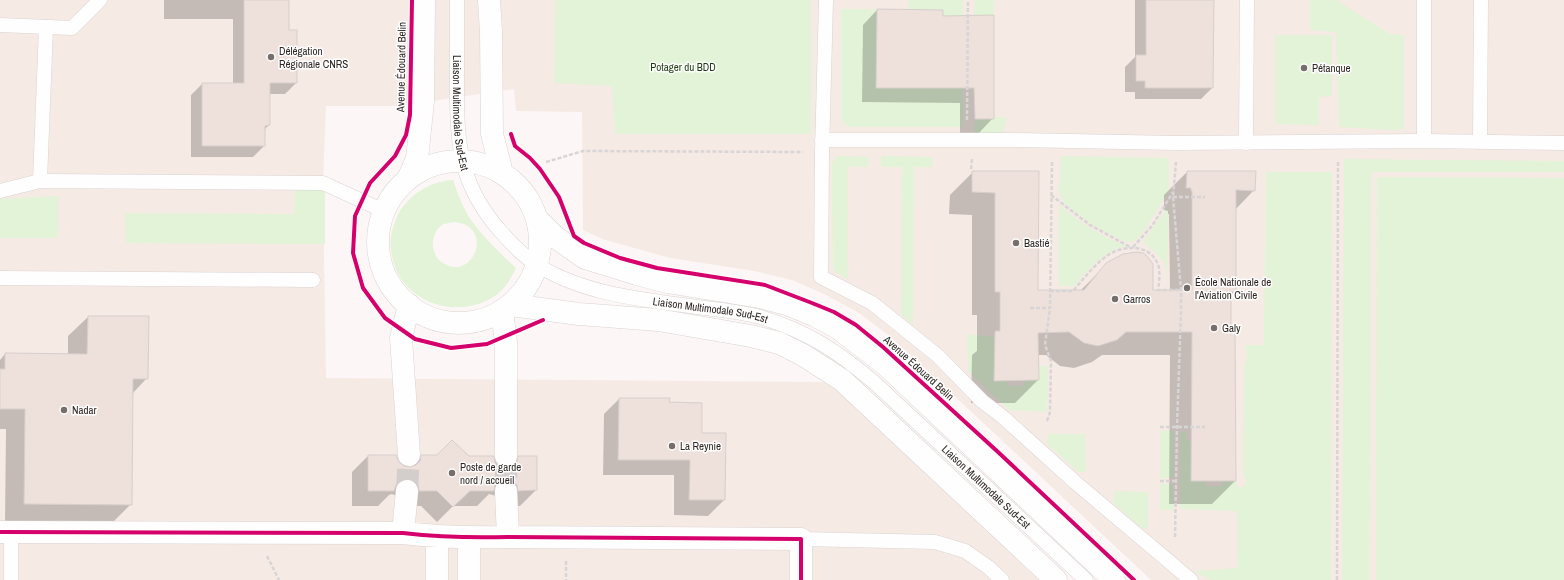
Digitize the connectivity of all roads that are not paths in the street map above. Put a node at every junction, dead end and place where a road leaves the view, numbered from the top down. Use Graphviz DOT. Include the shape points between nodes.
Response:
graph roads {
  1 [pos="100,0"];
  2 [pos="424,0"];
  3 [pos="457,0"];
  4 [pos="490,0"];
  5 [pos="826,0"];
  6 [pos="1247,0"];
  7 [pos="1424,0"];
  8 [pos="1481,0"];
  9 [pos="0,25"];
  10 [pos="46,27"];
  11 [pos="1424,141"];
  12 [pos="1480,142"];
  13 [pos="1246,143"];
  14 [pos="1564,143"];
  15 [pos="822,146"];
  16 [pos="462,161"];
  17 [pos="502,173"];
  18 [pos="408,179"];
  19 [pos="40,181"];
  20 [pos="0,190"];
  21 [pos="384,211"];
  22 [pos="537,220"];
  23 [pos="537,265"];
  24 [pos="0,278"];
  25 [pos="313,280"];
  26 [pos="409,305"];
  27 [pos="506,308"];
  28 [pos="409,455"];
  29 [pos="506,456"];
  30 [pos="407,491"];
  31 [pos="506,491"];
  32 [pos="6,532"];
  33 [pos="403,533"];
  34 [pos="437,537"];
  35 [pos="508,537"];
  36 [pos="469,538"];
  37 [pos="801,540"];
  38 [pos="11,580"];
  39 [pos="437,580"];
  40 [pos="469,580"];
  41 [pos="801,580"];
  42 [pos="1002,580"];
  43 [pos="1056,580"];
  44 [pos="1086,580"];
  45 [pos="1114,580"];
  46 [pos="1191,580"];
  1 -- 10 [label="lane" via="72,28"];
  2 -- 18 [label="street, Avenue Édouard Belin" via="423,101 417,158"];
  3 -- 16 [label="lane, Liaison Multimodale Sud-Est" via="457,109"];
  4 -- 17 [label="street" via="492,134"];
  5 -- 15 [label="lane"];
  6 -- 13 [label="lane"];
  7 -- 11 [label="lane"];
  8 -- 12 [label="lane"];
  9 -- 10 [label="lane"];
  10 -- 19 [label="lane"];
  11 -- 12 [label="lane"];
  11 -- 13 [label="lane"];
  12 -- 14 [label="lane"];
  13 -- 15 [label="lane" via="966,141"];
  15 -- 46 [label="lane" via="821,277 872,303 938,356 982,401"];
  16 -- 17 [label="street" via="483,165"];
  16 -- 18 [label="street" via="443,162 425,168"];
  16 -- 23 [label="lane, Liaison Multimodale Sud-Est" via="468,181 496,226 514,246"];
  17 -- 22 [label="street" via="518,186 530,202"];
  18 -- 21 [label="street" via="394,193"];
  19 -- 20 [label="lane"];
  19 -- 21 [label="lane" via="323,183"];
  21 -- 26 [label="street" via="379,231 379,252 384,272 394,290"];
  22 -- 23 [label="street" via="541,242"];
  22 -- 45 [label="street, Avenue Édouard Belin" via="555,237 585,258 667,282 760,297 787,304 838,328 886,365"];
  23 -- 27 [label="street" via="522,294"];
  23 -- 44 [label="lane, Liaison Multimodale Sud-Est" via="559,277 601,291 759,317 792,328 826,345 850,361 882,389"];
  24 -- 25 [label="lane"];
  26 -- 27 [label="street" via="430,318 455,323 479,321"];
  26 -- 28 [label="street" via="401,338"];
  27 -- 29 [label="street"];
  27 -- 43 [label="street" via="665,321 751,336 803,354 842,380"];
  30 -- 33 [label="street"];
  31 -- 35 [label="street"];
  32 -- 33 [label="street"];
  32 -- 38 [label="lane"];
  33 -- 34 [label="street"];
  34 -- 36 [label="street"];
  34 -- 39 [label="street"];
  35 -- 36 [label="street"];
  35 -- 37 [label="street"];
  36 -- 40 [label="street"];
  37 -- 41 [label="street"];
  37 -- 42 [label="lane" via="936,542 966,551"];
}
